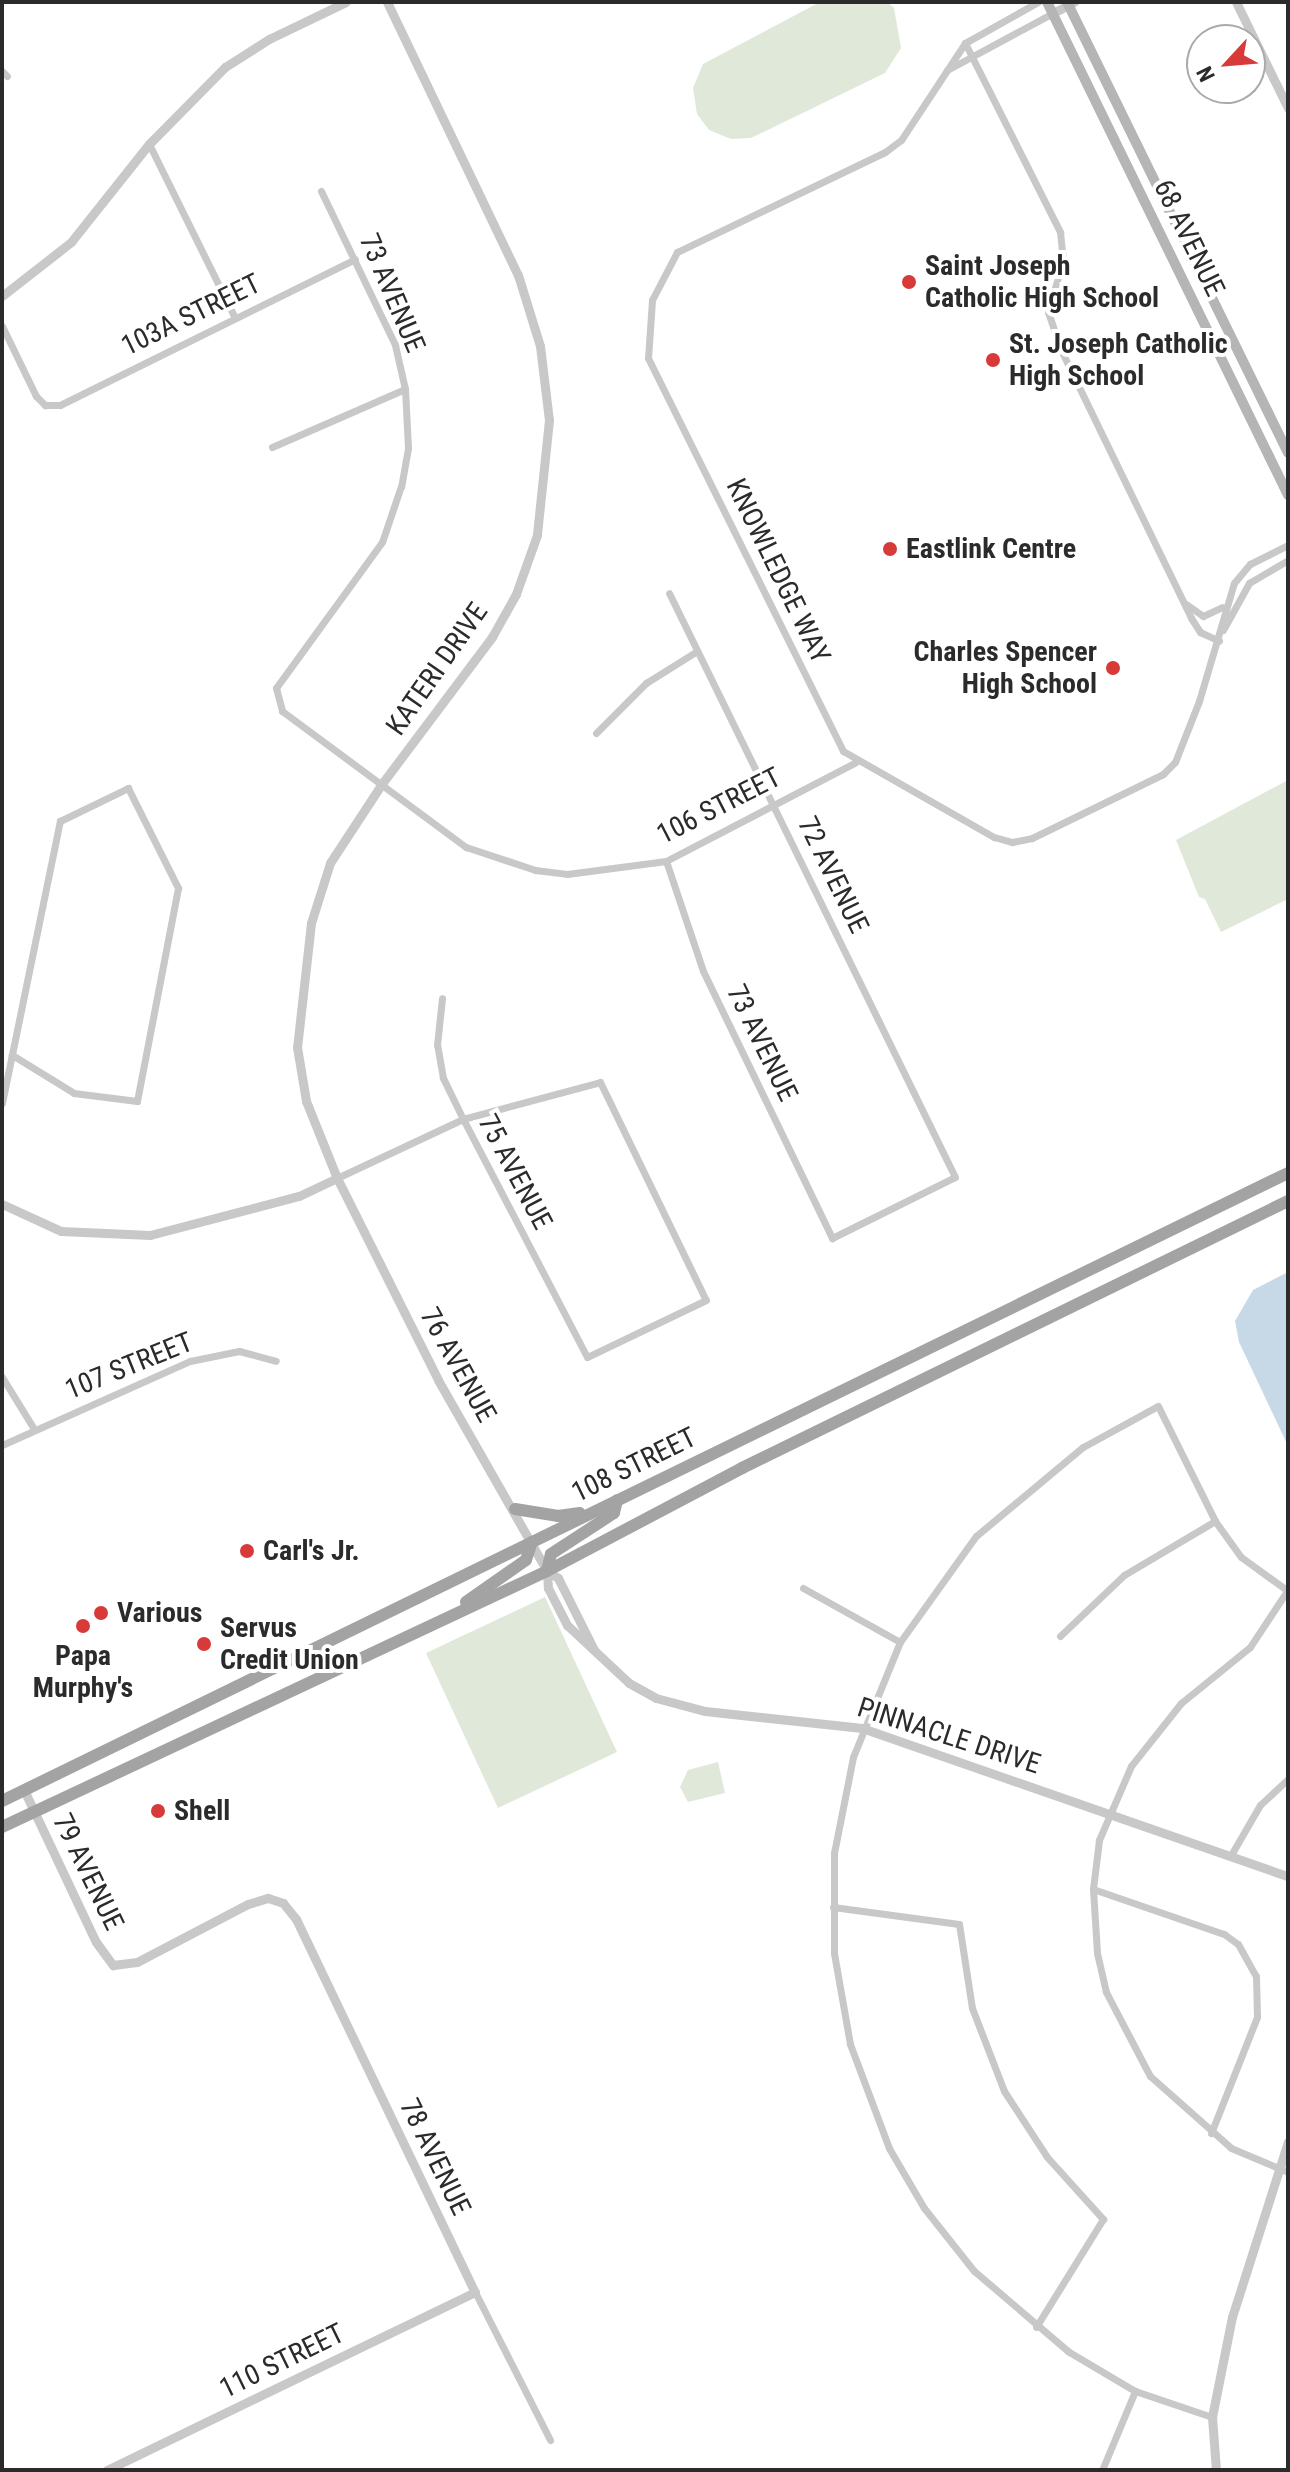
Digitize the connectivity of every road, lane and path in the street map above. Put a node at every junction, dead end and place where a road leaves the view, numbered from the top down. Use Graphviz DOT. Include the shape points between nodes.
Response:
graph roads {
  1 [pos="346,2"];
  2 [pos="387,2"];
  3 [pos="1038,2"];
  4 [pos="1047,2"];
  5 [pos="1236,2"];
  6 [pos="1070,3"];
  7 [pos="1053,13"];
  8 [pos="965,43"];
  9 [pos="972,54"];
  10 [pos="945,71"];
  11 [pos="1288,108"];
  12 [pos="149,144"];
  13 [pos="321,191"];
  14 [pos="355,259"];
  15 [pos="2,296"];
  16 [pos="235,318"];
  17 [pos="2,326"];
  18 [pos="405,389"];
  19 [pos="272,447"];
  20 [pos="1288,453"];
  21 [pos="1288,495"];
  22 [pos="1288,545"];
  23 [pos="1288,560"];
  24 [pos="669,593"];
  25 [pos="1181,600"];
  26 [pos="1226,603"];
  27 [pos="1222,632"];
  28 [pos="1219,641"];
  29 [pos="697,651"];
  30 [pos="276,701"];
  31 [pos="596,733"];
  32 [pos="856,762"];
  33 [pos="381,785"];
  34 [pos="774,803"];
  35 [pos="666,861"];
  36 [pos="442,998"];
  37 [pos="12,1055"];
  38 [pos="2,1103"];
  39 [pos="463,1119"];
  40 [pos="1288,1173"];
  41 [pos="337,1178"];
  42 [pos="1288,1201"];
  43 [pos="2,1204"];
  44 [pos="832,1238"];
  45 [pos="276,1361"];
  46 [pos="2,1377"];
  47 [pos="34,1429"];
  48 [pos="2,1445"];
  49 [pos="617,1500"];
  50 [pos="515,1509"];
  51 [pos="1215,1521"];
  52 [pos="532,1542"];
  53 [pos="547,1571"];
  54 [pos="803,1588"];
  55 [pos="1288,1591"];
  56 [pos="412,1635"];
  57 [pos="1060,1636"];
  58 [pos="900,1642"];
  59 [pos="862,1728"];
  60 [pos="1288,1779"];
  61 [pos="24,1790"];
  62 [pos="2,1801"];
  63 [pos="34,1811"];
  64 [pos="1108,1813"];
  65 [pos="2,1827"];
  66 [pos="1231,1855"];
  67 [pos="1288,1876"];
  68 [pos="1093,1889"];
  69 [pos="275,1900"];
  70 [pos="833,1907"];
  71 [pos="1211,2133"];
  72 [pos="1288,2142"];
  73 [pos="1283,2171"];
  74 [pos="475,2292"];
  75 [pos="1036,2327"];
  76 [pos="1135,2391"];
  77 [pos="1212,2417"];
  78 [pos="550,2440"];
  79 [pos="107,2470"];
  80 [pos="1102,2470"];
  81 [pos="1216,2470"];
  1 -- 12 [label="street" via="225,67"];
  2 -- 33 [label="street, KATERI DRIVE" via="518,275 540,346 549,420 537,535 516,594 492,637"];
  3 -- 8 [label="street, KNOWLEDGE WAY"];
  4 -- 7 [label="main road, 68 AVENUE"];
  5 -- 11 [label="street"];
  6 -- 7 [label="street, KNOWLEDGE WAY"];
  6 -- 20 [label="main road, 68 AVENUE"];
  7 -- 9 [label="street, KNOWLEDGE WAY"];
  7 -- 21 [label="main road, 68 AVENUE"];
  8 -- 9 [label="street"];
  8 -- 10 [label="street, KNOWLEDGE WAY"];
  9 -- 10 [label="street, KNOWLEDGE WAY"];
  9 -- 25 [label="street" via="1060,232 1063,260 1050,295 1050,324"];
  10 -- 32 [label="street, KNOWLEDGE WAY" via="901,140 885,152 677,252 652,300 646,339 648,358 831,731"];
  12 -- 15 [label="street" via="71,242"];
  12 -- 16 [label="street"];
  13 -- 14 [label="street, 73 AVENUE"];
  14 -- 16 [label="street, 103A STREET"];
  14 -- 18 [label="street, 73 AVENUE" via="390,332"];
  16 -- 17 [label="street, 103A STREET" via="60,405 45,405 36,396"];
  18 -- 19 [label="street"];
  18 -- 30 [label="street, 73 AVENUE" via="406,464 382,542 276,688"];
  22 -- 26 [label="street, KNOWLEDGE WAY" via="1241,571"];
  23 -- 27 [label="street, KNOWLEDGE WAY" via="1249,583"];
  24 -- 29 [label="street, 72 AVENUE"];
  25 -- 26 [label="street" via="1208,616"];
  25 -- 28 [label="street" via="1200,632"];
  26 -- 27 [label="street, KNOWLEDGE WAY"];
  27 -- 28 [label="street, KNOWLEDGE WAY"];
  28 -- 32 [label="street, KNOWLEDGE WAY" via="1175,762 1163,774 1032,838 1012,842 994,837"];
  29 -- 31 [label="street" via="646,683"];
  29 -- 34 [label="street, 72 AVENUE"];
  30 -- 33 [label="street, 106 STREET"];
  32 -- 34 [label="street, 106 STREET"];
  33 -- 35 [label="street, 106 STREET" via="466,847 535,870 567,874"];
  33 -- 41 [label="street, KATERI DRIVE" via="330,863 311,923 301,994 297,1047 306,1101"];
  34 -- 35 [label="street, 106 STREET"];
  34 -- 44 [label="street, 72 AVENUE" via="955,1177"];
  35 -- 44 [label="street, 73 AVENUE" via="703,971"];
  36 -- 39 [label="street, 75 AVENUE" via="437,1045 443,1078"];
  37 -- 37 [label="street" via="60,821 128,788 178,888 137,1101 74,1093"];
  37 -- 38 [label="street"];
  39 -- 39 [label="street, 75 AVENUE" via="587,1357 706,1300 600,1082"];
  39 -- 41 [label="street"];
  40 -- 49 [label="main road, 108 STREET"];
  41 -- 43 [label="street" via="299,1196 150,1235 61,1231"];
  41 -- 50 [label="street, 76 AVENUE" via="438,1380"];
  42 -- 53 [label="main road, 108 STREET" via="742,1468"];
  45 -- 47 [label="street, 107 STREET" via="239,1351 190,1361"];
  46 -- 47 [label="street"];
  47 -- 48 [label="street, 107 STREET"];
  49 -- 50 [label="main road" via="574,1515"];
  49 -- 52 [label="main road, 108 STREET"];
  49 -- 53 [label="main road" via="614,1513 551,1554"];
  50 -- 52 [label="street, 76 AVENUE"];
  51 -- 55 [label="street" via="1241,1557"];
  51 -- 57 [label="street" via="1124,1575"];
  51 -- 58 [label="street" via="1158,1406 1083,1447 1022,1493 976,1536"];
  52 -- 53 [label="street, 76 AVENUE"];
  52 -- 56 [label="main road" via="526,1560"];
  52 -- 61 [label="main road, 108 STREET"];
  53 -- 56 [label="main road, 108 STREET"];
  53 -- 59 [label="street, PINNACLE DRIVE" via="558,1578 597,1656 629,1683 685,1707"];
  54 -- 58 [label="street"];
  55 -- 64 [label="street" via="1250,1647 1153,1733"];
  56 -- 63 [label="main road, 108 STREET"];
  58 -- 59 [label="street"];
  59 -- 64 [label="street, PINNACLE DRIVE"];
  59 -- 70 [label="street" via="837,1832"];
  60 -- 66 [label="street" via="1260,1805"];
  61 -- 62 [label="main road, 108 STREET"];
  61 -- 63 [label="street, 79 AVENUE"];
  63 -- 65 [label="main road, 108 STREET"];
  63 -- 69 [label="street, 79 AVENUE" via="96,1942 113,1965 137,1962 248,1904"];
  64 -- 66 [label="street, PINNACLE DRIVE"];
  64 -- 68 [label="street"];
  66 -- 67 [label="street, PINNACLE DRIVE"];
  68 -- 71 [label="street" via="1100,1972 1123,2031 1157,2084"];
  68 -- 71 [label="street" via="1224,1934 1247,1958 1259,1996 1257,2017"];
  69 -- 74 [label="street, 78 AVENUE" via="296,1919"];
  70 -- 75 [label="street" via="834,1953 850,2044 889,2148 947,2240"];
  70 -- 75 [label="street" via="959,1924 972,2008 1004,2091 1047,2157 1103,2219"];
  71 -- 73 [label="street"];
  72 -- 73 [label="street"];
  73 -- 77 [label="street" via="1232,2317"];
  74 -- 78 [label="street, 78 AVENUE"];
  74 -- 79 [label="street, 110 STREET"];
  75 -- 76 [label="street"];
  76 -- 77 [label="street"];
  76 -- 80 [label="street"];
  77 -- 81 [label="street"];
}
